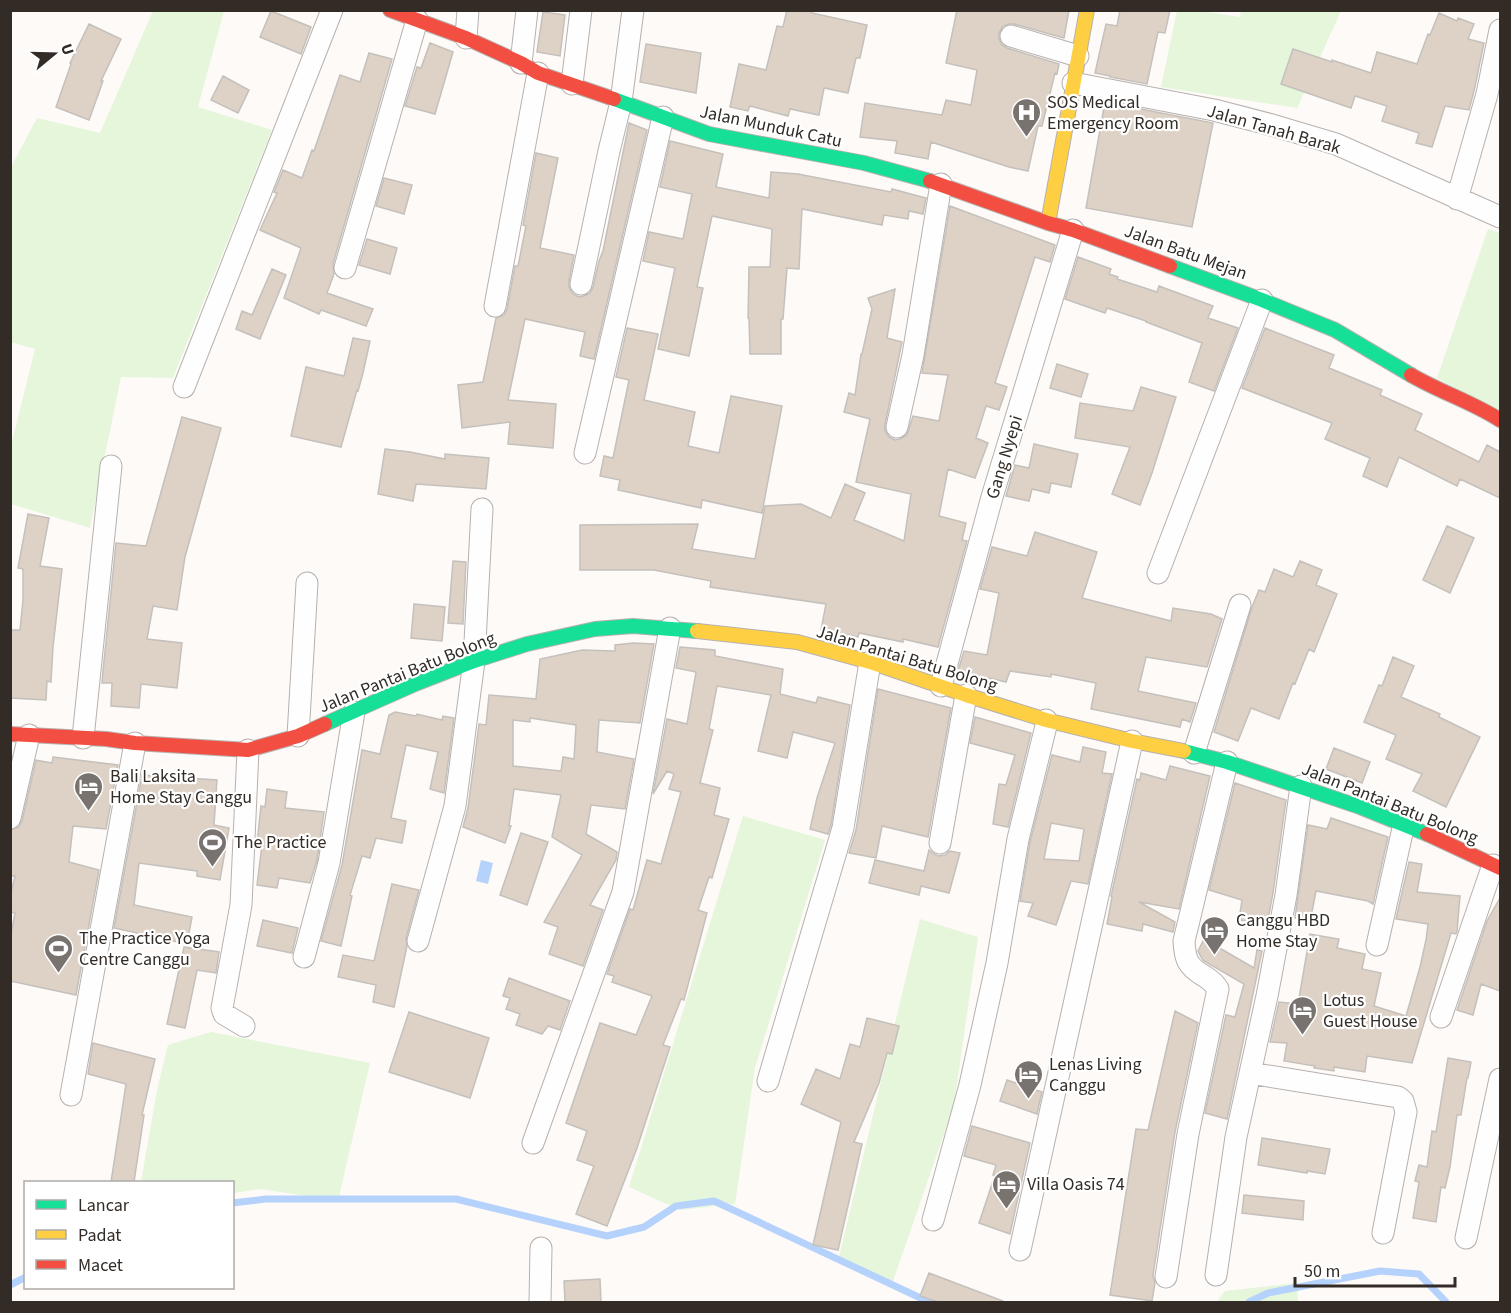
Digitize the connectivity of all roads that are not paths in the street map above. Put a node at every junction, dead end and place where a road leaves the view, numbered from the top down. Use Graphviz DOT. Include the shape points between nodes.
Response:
graph roads {
  1 [pos="332,10"];
  2 [pos="468,10"];
  3 [pos="527,10"];
  4 [pos="581,10"];
  5 [pos="633,10"];
  6 [pos="1088,10"];
  7 [pos="395,11"];
  8 [pos="417,20"];
  9 [pos="1500,30"];
  10 [pos="1011,36"];
  11 [pos="466,38"];
  12 [pos="1078,56"];
  13 [pos="530,68"];
  14 [pos="1072,82"];
  15 [pos="572,84"];
  16 [pos="621,102"];
  17 [pos="663,117"];
  18 [pos="941,184"];
  19 [pos="1457,199"];
  20 [pos="1500,217"];
  21 [pos="1048,223"];
  22 [pos="1073,230"];
  23 [pos="345,268"];
  24 [pos="581,284"];
  25 [pos="1262,300"];
  26 [pos="495,306"];
  27 [pos="184,387"];
  28 [pos="1500,420"];
  29 [pos="897,427"];
  30 [pos="585,453"];
  31 [pos="111,466"];
  32 [pos="482,509"];
  33 [pos="1158,573"];
  34 [pos="307,583"];
  35 [pos="1240,605"];
  36 [pos="670,628"];
  37 [pos="474,661"];
  38 [pos="870,662"];
  39 [pos="941,686"];
  40 [pos="966,695"];
  41 [pos="354,712"];
  42 [pos="1046,720"];
  43 [pos="20,735"];
  44 [pos="298,736"];
  45 [pos="83,738"];
  46 [pos="1132,741"];
  47 [pos="135,742"];
  48 [pos="248,750"];
  49 [pos="1194,753"];
  50 [pos="1227,762"];
  51 [pos="1301,786"];
  52 [pos="10,818"];
  53 [pos="1404,824"];
  54 [pos="940,843"];
  55 [pos="1497,867"];
  56 [pos="417,941"];
  57 [pos="1377,945"];
  58 [pos="304,957"];
  59 [pos="1441,1017"];
  60 [pos="244,1026"];
  61 [pos="1250,1073"];
  62 [pos="1500,1079"];
  63 [pos="768,1080"];
  64 [pos="71,1095"];
  65 [pos="533,1143"];
  66 [pos="933,1220"];
  67 [pos="1383,1233"];
  68 [pos="1466,1239"];
  69 [pos="541,1248"];
  70 [pos="1020,1251"];
  71 [pos="1216,1275"];
  72 [pos="1166,1276"];
  73 [pos="540,1302"];
  1 -- 27 [label="street"];
  2 -- 11 [label="street"];
  3 -- 13 [label="street"];
  4 -- 15 [label="street"];
  5 -- 16 [label="street"];
  6 -- 12 [label="street"];
  7 -- 8 [label="street, Jalan Munduk Catu"];
  8 -- 11 [label="street, Jalan Munduk Catu"];
  8 -- 23 [label="street"];
  9 -- 19 [label="street"];
  10 -- 12 [label="street"];
  11 -- 13 [label="street, Jalan Munduk Catu"];
  12 -- 14 [label="street"];
  13 -- 15 [label="street, Jalan Munduk Catu"];
  13 -- 26 [label="street"];
  14 -- 19 [label="street, Jalan Tanah Barak" via="1214,110 1336,144"];
  14 -- 21 [label="street"];
  15 -- 16 [label="street, Jalan Munduk Catu"];
  16 -- 17 [label="street, Jalan Munduk Catu"];
  16 -- 24 [label="street"];
  17 -- 18 [label="street, Jalan Munduk Catu" via="709,134 864,163"];
  17 -- 30 [label="street"];
  18 -- 21 [label="street, Jalan Munduk Catu"];
  18 -- 29 [label="street"];
  19 -- 20 [label="street, Jalan Tanah Barak"];
  21 -- 22 [label="street, Jalan Batu Mejan"];
  22 -- 25 [label="street, Jalan Batu Mejan"];
  22 -- 39 [label="street, Gang Nyepi" via="992,497"];
  25 -- 28 [label="street, Jalan Batu Mejan" via="1335,330 1431,387"];
  25 -- 33 [label="street"];
  31 -- 45 [label="street"];
  32 -- 37 [label="street"];
  34 -- 44 [label="street"];
  35 -- 49 [label="street"];
  36 -- 37 [label="street, Jalan Pantai Batu Bolong" via="595,629"];
  36 -- 38 [label="street, Jalan Pantai Batu Bolong" via="797,642"];
  36 -- 65 [label="street" via="623,892"];
  37 -- 41 [label="street, Jalan Pantai Batu Bolong"];
  37 -- 56 [label="street" via="454,806"];
  38 -- 39 [label="street, Jalan Pantai Batu Bolong"];
  38 -- 63 [label="street" via="843,828"];
  39 -- 40 [label="street, Jalan Pantai Batu Bolong"];
  40 -- 42 [label="street, Jalan Pantai Batu Bolong"];
  40 -- 54 [label="street"];
  41 -- 44 [label="street, Jalan Pantai Batu Bolong"];
  41 -- 58 [label="street" via="329,863"];
  42 -- 46 [label="street, Jalan Pantai Batu Bolong"];
  42 -- 66 [label="street" via="1018,839 990,997"];
  43 -- 45 [label="street, Jalan Pantai Batu Bolong"];
  43 -- 52 [label="street"];
  44 -- 48 [label="street, Jalan Pantai Batu Bolong"];
  45 -- 47 [label="street, Jalan Pantai Batu Bolong"];
  46 -- 49 [label="street, Jalan Pantai Batu Bolong"];
  46 -- 70 [label="street"];
  47 -- 48 [label="street, Jalan Pantai Batu Bolong"];
  47 -- 64 [label="street"];
  48 -- 60 [label="street" via="241,905 222,1008 224,1014"];
  49 -- 50 [label="street, Jalan Pantai Batu Bolong"];
  50 -- 51 [label="street, Jalan Pantai Batu Bolong"];
  50 -- 72 [label="street" via="1184,941 1185,957 1193,970 1215,983 1218,995 1188,1134"];
  51 -- 53 [label="street, Jalan Pantai Batu Bolong"];
  51 -- 61 [label="street" via="1284,906"];
  53 -- 55 [label="street, Jalan Pantai Batu Bolong"];
  53 -- 57 [label="street"];
  55 -- 59 [label="street"];
  61 -- 67 [label="street" via="1398,1097 1403,1101 1406,1112"];
  61 -- 71 [label="street" via="1236,1137"];
  62 -- 68 [label="street"];
  69 -- 73 [label="street"];
}
